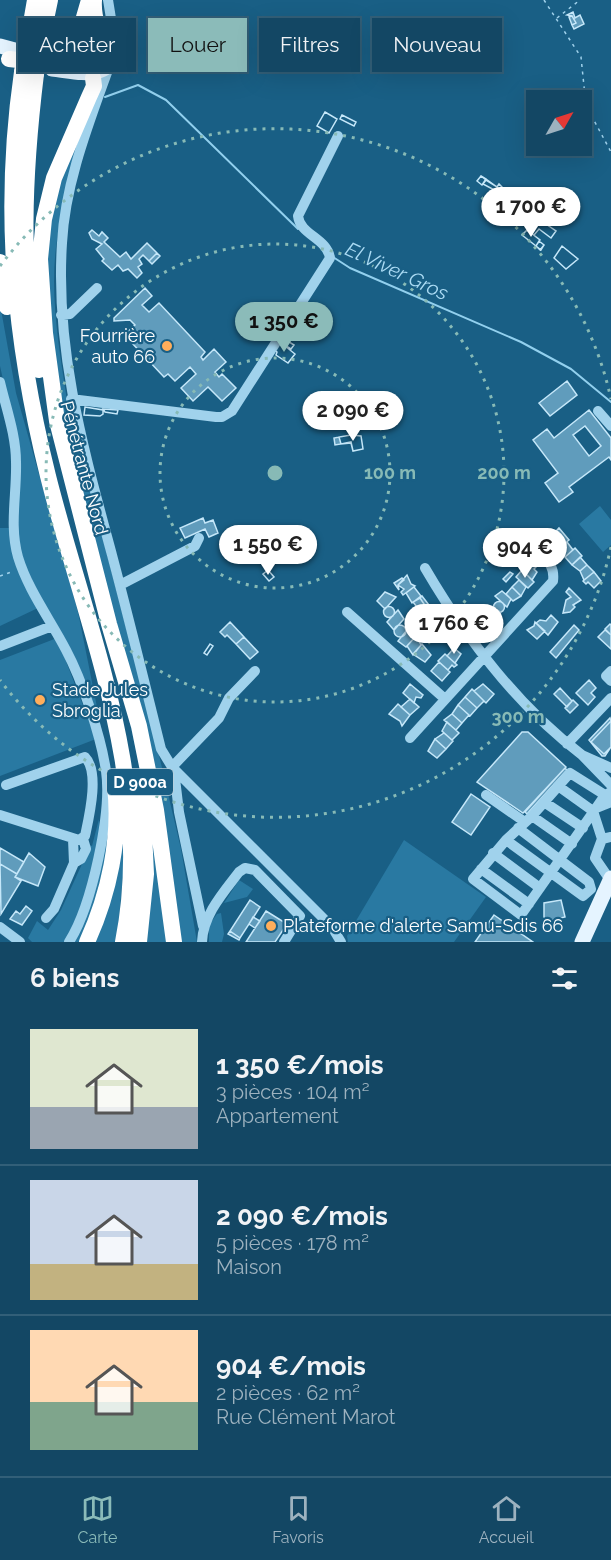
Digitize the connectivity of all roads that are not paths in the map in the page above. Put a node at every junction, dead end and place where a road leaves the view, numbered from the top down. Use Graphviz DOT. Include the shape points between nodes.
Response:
graph roads {
  1 [pos="35,0"];
  2 [pos="50,0"];
  3 [pos="91,0"];
  4 [pos="108,0"];
  5 [pos="34,18"];
  6 [pos="43,18"];
  7 [pos="89,18"];
  8 [pos="94,18"];
  9 [pos="111,18"];
  10 [pos="3,54"];
  11 [pos="18,57"];
  12 [pos="85,72"];
  13 [pos="109,72"];
  14 [pos="29,73"];
  15 [pos="338,136"];
  16 [pos="0,262"];
  17 [pos="97,288"];
  18 [pos="61,315"];
  19 [pos="0,382"];
  20 [pos="72,399"];
  21 [pos="2,402"];
  22 [pos="598,411"];
  23 [pos="611,426"];
  24 [pos="48,477"];
  25 [pos="63,529"];
  26 [pos="199,538"];
  27 [pos="537,549"];
  28 [pos="425,568"];
  29 [pos="120,585"];
  30 [pos="347,612"];
  31 [pos="109,624"];
  32 [pos="52,626"];
  33 [pos="0,646"];
  34 [pos="484,655"];
  35 [pos="255,671"];
  36 [pos="611,671"];
  37 [pos="611,681"];
  38 [pos="611,698"];
  39 [pos="445,699"];
  40 [pos="410,738"];
  41 [pos="567,744"];
  42 [pos="582,755"];
  43 [pos="173,768"];
  44 [pos="611,768"];
  45 [pos="558,786"];
  46 [pos="2,787"];
  47 [pos="609,793"];
  48 [pos="486,795"];
  49 [pos="544,802"];
  50 [pos="594,810"];
  51 [pos="2,814"];
  52 [pos="525,822"];
  53 [pos="583,828"];
  54 [pos="607,838"];
  55 [pos="78,839"];
  56 [pos="506,840"];
  57 [pos="572,844"];
  58 [pos="493,854"];
  59 [pos="560,860"];
  60 [pos="551,873"];
  61 [pos="611,879"];
  62 [pos="540,888"];
  63 [pos="611,897"];
  64 [pos="198,906"];
  65 [pos="213,908"];
  66 [pos="46,918"];
  67 [pos="203,926"];
  68 [pos="0,927"];
  69 [pos="20,942"];
  70 [pos="69,942"];
  71 [pos="87,942"];
  72 [pos="123,942"];
  73 [pos="139,942"];
  74 [pos="174,942"];
  75 [pos="202,942"];
  76 [pos="284,942"];
  77 [pos="340,942"];
  78 [pos="582,942"];
  79 [pos="591,942"];
  1 -- 5 [label="highway, Pénétrante Nord / D 900a"];
  2 -- 6 [label="highway, Pénétrante Nord / D 900a"];
  3 -- 7 [label="highway"];
  3 -- 8 [label="highway"];
  4 -- 9 [label="street"];
  10 -- 11 [label="highway"];
  12 -- 31 [label="highway" via="94,86 54,178 44,219 41,293 57,421"];
  13 -- 18 [label="street" via="83,146 66,211"];
  14 -- 24 [label="highway, Pénétrante Nord / D 900a" via="14,129 12,258 25,370"];
  14 -- 31 [label="highway, Pénétrante Nord / D 900a" via="26,254 33,340 54,438"];
  15 -- 20 [label="street" via="298,216 302,227 329,254 227,415 216,417"];
  16 -- 24 [label="highway" via="22,391"];
  17 -- 18 [label="street" via="70,314"];
  18 -- 20 [label="street"];
  19 -- 21 [label="street"];
  20 -- 29 [label="street"];
  21 -- 32 [label="street" via="16,461 14,539"];
  22 -- 23 [label="street"];
  24 -- 25 [label="highway, Pénétrante Nord / D 900a"];
  25 -- 71 [label="highway" via="111,749 116,799 109,882"];
  25 -- 72 [label="highway, Pénétrante Nord / D 900a" via="116,721 131,845"];
  26 -- 29 [label="street" via="195,546"];
  27 -- 34 [label="street" via="551,564 553,581"];
  28 -- 34 [label="street" via="452,614"];
  29 -- 43 [label="street" via="161,749"];
  30 -- 39 [label="street"];
  31 -- 73 [label="highway, Pénétrante Nord / D 900a" via="145,807 146,874"];
  31 -- 74 [label="highway" via="138,726 156,810"];
  32 -- 33 [label="street"];
  32 -- 70 [label="street" via="73,666 106,772 103,835 96,870 87,904"];
  34 -- 39 [label="street"];
  34 -- 41 [label="street" via="540,720"];
  35 -- 43 [label="street"];
  36 -- 37 [label="street" via="606,676"];
  38 -- 41 [label="street"];
  39 -- 40 [label="street"];
  41 -- 42 [label="street"];
  42 -- 44 [label="street"];
  42 -- 47 [label="street"];
  43 -- 64 [label="street"];
  43 -- 77 [label="street" via="332,927"];
  45 -- 47 [label="street" via="570,773"];
  45 -- 49 [label="street"];
  45 -- 50 [label="street"];
  46 -- 55 [label="street" via="85,757 90,763 92,798"];
  47 -- 50 [label="street"];
  48 -- 52 [label="street"];
  49 -- 52 [label="street"];
  49 -- 53 [label="street"];
  50 -- 53 [label="street"];
  50 -- 54 [label="street"];
  51 -- 55 [label="street"];
  52 -- 56 [label="street"];
  52 -- 57 [label="street"];
  52 -- 59 [label="street"];
  53 -- 57 [label="street"];
  54 -- 61 [label="street" via="595,858"];
  55 -- 66 [label="street" via="74,863 54,909"];
  56 -- 58 [label="street"];
  56 -- 60 [label="street"];
  57 -- 59 [label="street"];
  58 -- 62 [label="street"];
  58 -- 62 [label="street" via="481,869 529,904"];
  59 -- 60 [label="street"];
  59 -- 60 [label="street" via="589,882 591,889 583,896"];
  60 -- 62 [label="street"];
  61 -- 78 [label="main road"];
  63 -- 79 [label="main road"];
  64 -- 65 [label="street"];
  64 -- 67 [label="street"];
  65 -- 67 [label="street"];
  65 -- 76 [label="street" via="239,872 255,870 300,916"];
  67 -- 75 [label="street"];
  68 -- 69 [label="street"];
}
